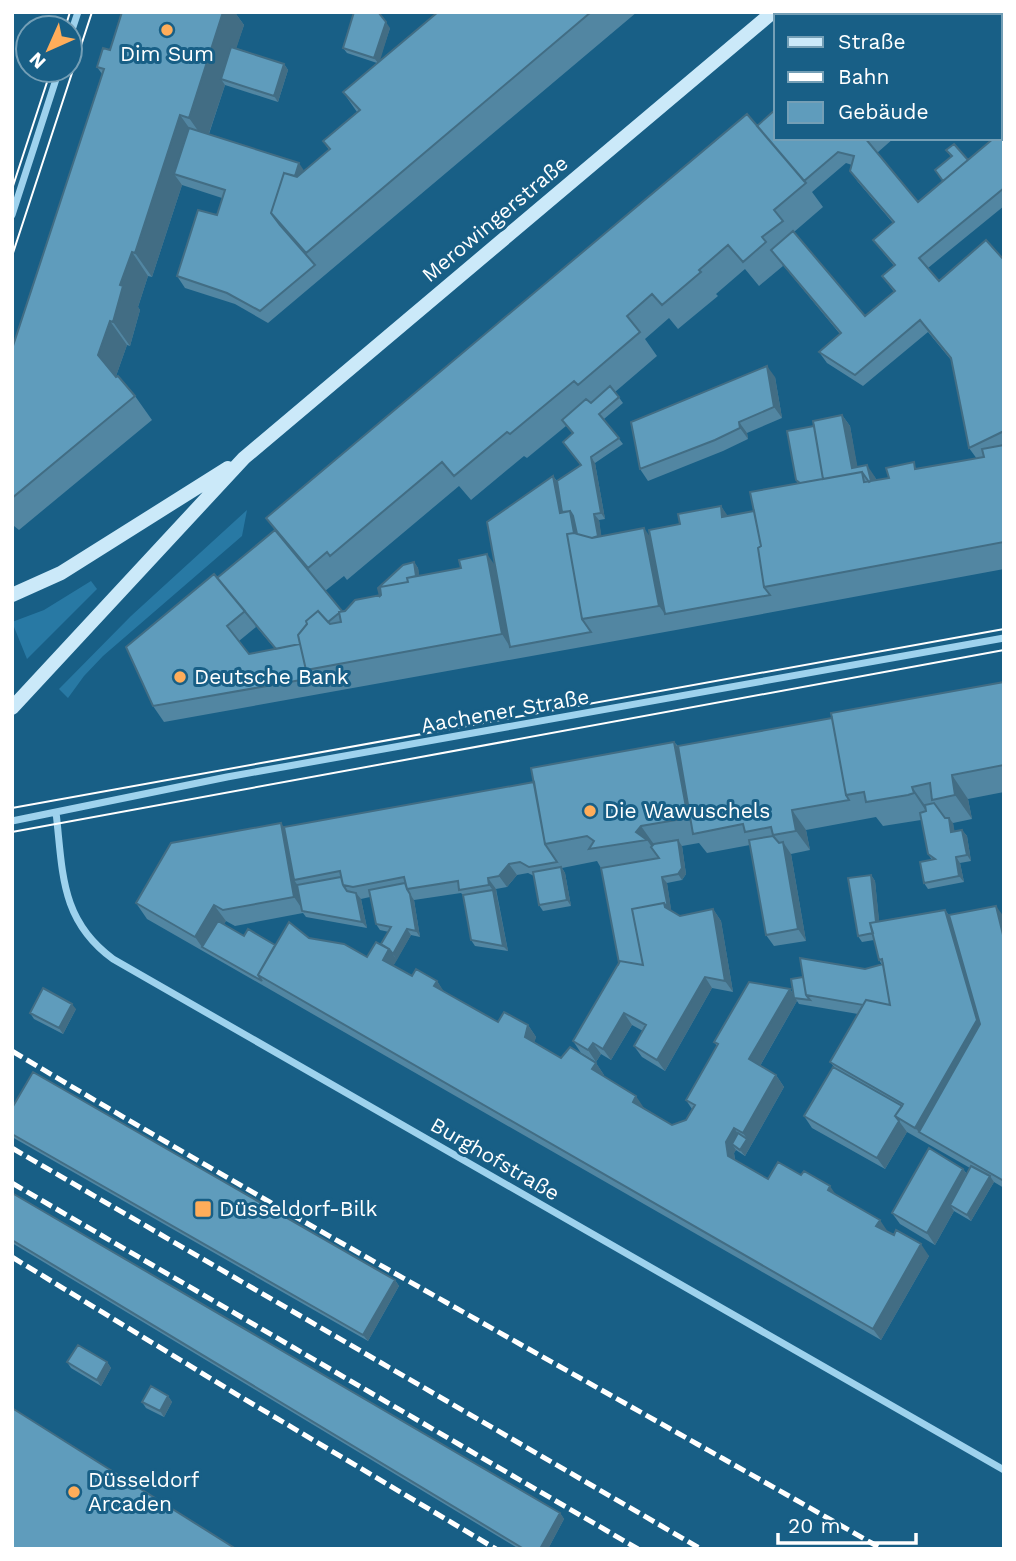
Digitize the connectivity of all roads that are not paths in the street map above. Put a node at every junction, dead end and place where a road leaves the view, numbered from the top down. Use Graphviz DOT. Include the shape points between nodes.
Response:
graph roads {
  1 [pos="774,12"];
  2 [pos="54,84"];
  3 [pos="12,215"];
  4 [pos="244,458"];
  5 [pos="12,595"];
  6 [pos="1004,638"];
  7 [pos="12,708"];
  8 [pos="56,812"];
  9 [pos="12,821"];
  10 [pos="1004,1470"];
  1 -- 4 [label="main road, Merowingerstraße"];
  2 -- 3 [label="street"];
  4 -- 5 [label="main road, Merowingerstraße" via="61,573"];
  4 -- 7 [label="main road, Merowingerstraße"];
  6 -- 8 [label="street, Aachener Straße"];
  8 -- 9 [label="street, Aachener Straße"];
  8 -- 10 [label="street, Burghofstraße" via="71,910 85,935 113,959"];
}
